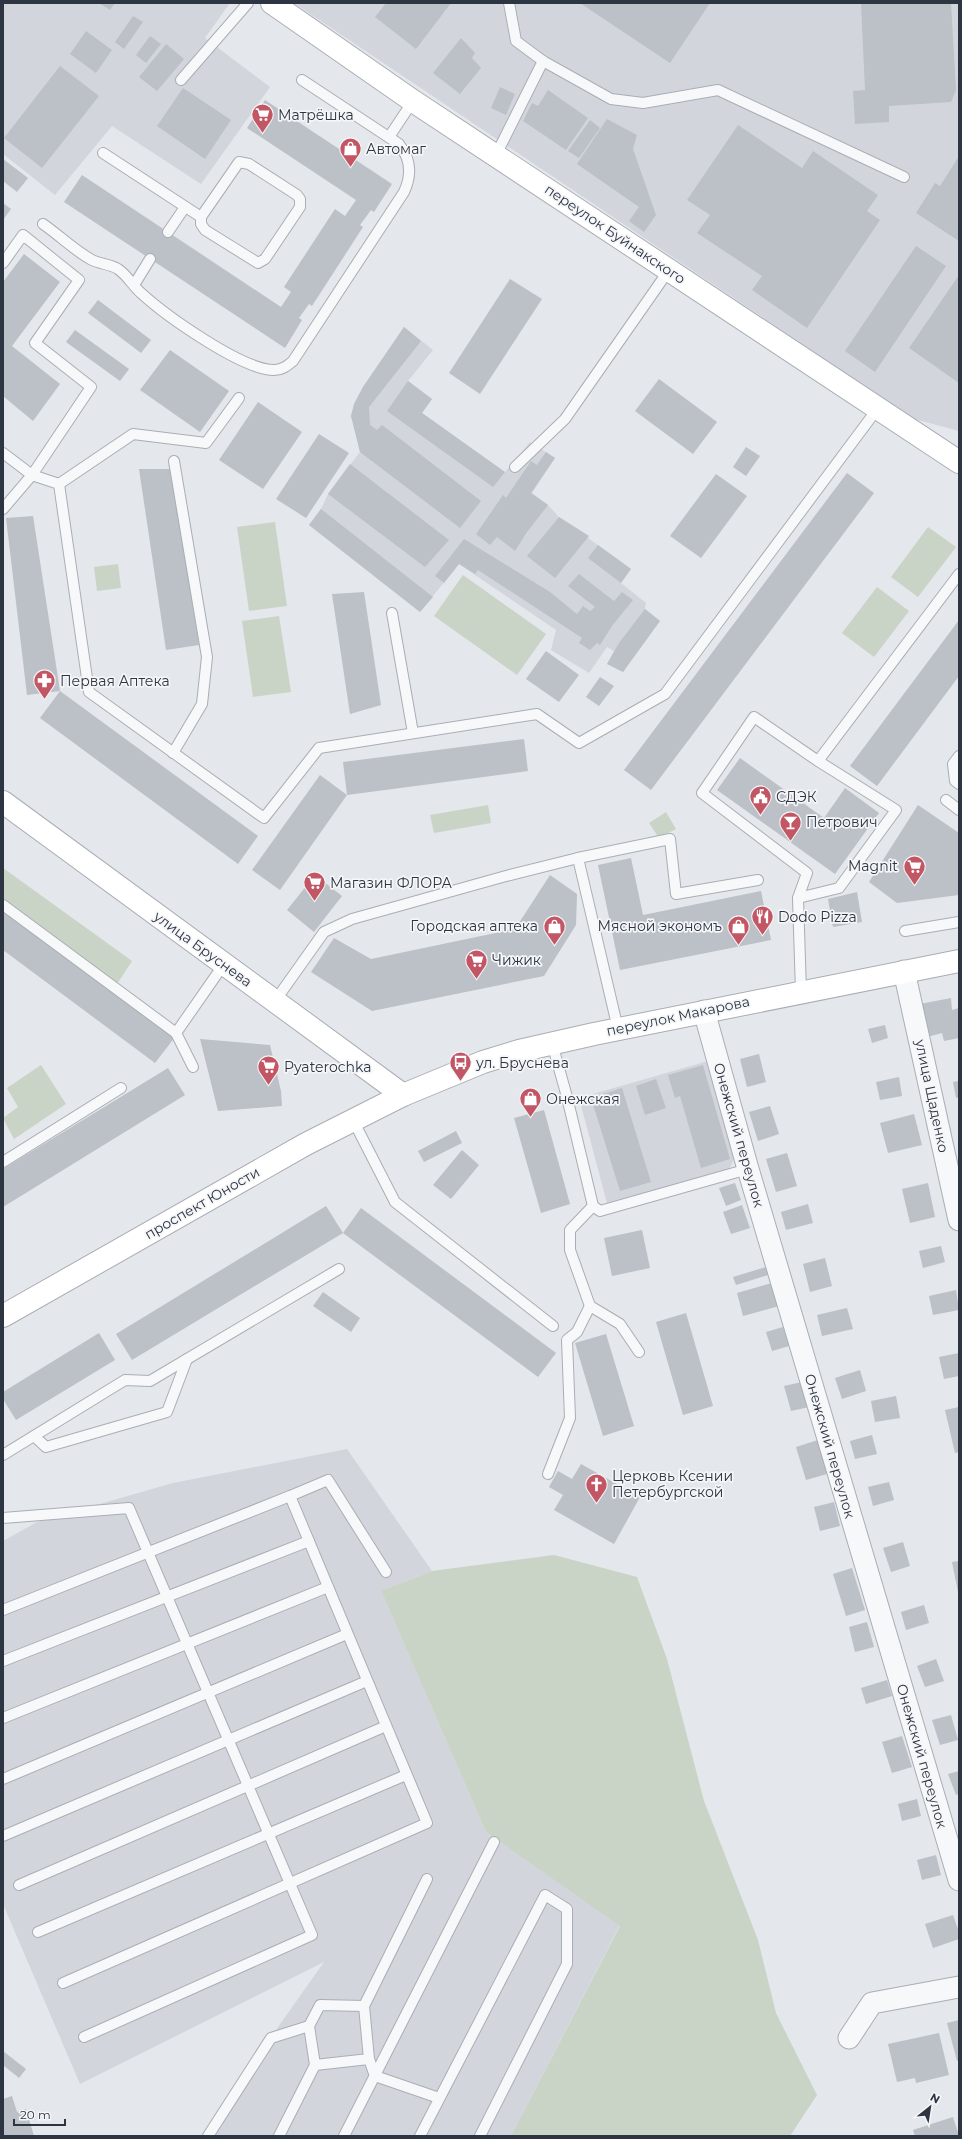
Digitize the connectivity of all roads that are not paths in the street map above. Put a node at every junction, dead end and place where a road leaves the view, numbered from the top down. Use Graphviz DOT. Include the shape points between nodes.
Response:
graph roads {
  1 [pos="248,3"];
  2 [pos="272,3"];
  3 [pos="509,3"];
  4 [pos="543,61"];
  5 [pos="181,80"];
  6 [pos="302,80"];
  7 [pos="413,101"];
  8 [pos="389,137"];
  9 [pos="103,153"];
  10 [pos="496,155"];
  11 [pos="904,177"];
  12 [pos="185,207"];
  13 [pos="201,217"];
  14 [pos="43,224"];
  15 [pos="168,232"];
  16 [pos="150,259"];
  17 [pos="3,264"];
  18 [pos="668,270"];
  19 [pos="134,284"];
  20 [pos="239,398"];
  21 [pos="878,408"];
  22 [pos="3,453"];
  23 [pos="174,461"];
  24 [pos="959,462"];
  25 [pos="515,467"];
  26 [pos="32,474"];
  27 [pos="59,484"];
  28 [pos="3,509"];
  29 [pos="959,574"];
  30 [pos="392,613"];
  31 [pos="413,733"];
  32 [pos="173,753"];
  33 [pos="959,756"];
  34 [pos="818,761"];
  35 [pos="959,784"];
  36 [pos="946,800"];
  37 [pos="3,802"];
  38 [pos="959,810"];
  39 [pos="578,858"];
  40 [pos="758,880"];
  41 [pos="798,898"];
  42 [pos="3,905"];
  43 [pos="959,922"];
  44 [pos="905,931"];
  45 [pos="959,961"];
  46 [pos="224,964"];
  47 [pos="904,971"];
  48 [pos="801,992"];
  49 [pos="275,1001"];
  50 [pos="704,1011"];
  51 [pos="618,1029"];
  52 [pos="176,1033"];
  53 [pos="552,1043"];
  54 [pos="193,1066"];
  55 [pos="121,1088"];
  56 [pos="403,1095"];
  57 [pos="353,1120"];
  58 [pos="3,1162"];
  59 [pos="748,1169"];
  60 [pos="593,1206"];
  61 [pos="959,1220"];
  62 [pos="339,1269"];
  63 [pos="590,1306"];
  64 [pos="3,1316"];
  65 [pos="553,1326"];
  66 [pos="639,1352"];
  67 [pos="187,1359"];
  68 [pos="34,1436"];
  69 [pos="3,1455"];
  70 [pos="548,1474"];
  71 [pos="290,1496"];
  72 [pos="3,1518"];
  73 [pos="309,1541"];
  74 [pos="149,1554"];
  75 [pos="386,1572"];
  76 [pos="328,1587"];
  77 [pos="167,1597"];
  78 [pos="3,1610"];
  79 [pos="347,1634"];
  80 [pos="187,1644"];
  81 [pos="3,1661"];
  82 [pos="367,1681"];
  83 [pos="208,1692"];
  84 [pos="3,1718"];
  85 [pos="386,1726"];
  86 [pos="228,1740"];
  87 [pos="406,1775"];
  88 [pos="3,1779"];
  89 [pos="248,1786"];
  90 [pos="269,1834"];
  91 [pos="3,1836"];
  92 [pos="494,1842"];
  93 [pos="427,1879"];
  94 [pos="959,1880"];
  95 [pos="290,1884"];
  96 [pos="19,1885"];
  97 [pos="38,1932"];
  98 [pos="63,1983"];
  99 [pos="959,1987"];
  100 [pos="364,2006"];
  101 [pos="309,2026"];
  102 [pos="84,2036"];
  103 [pos="849,2038"];
  104 [pos="369,2059"];
  105 [pos="316,2065"];
  106 [pos="375,2076"];
  107 [pos="439,2098"];
  108 [pos="208,2136"];
  109 [pos="279,2136"];
  110 [pos="344,2136"];
  111 [pos="420,2136"];
  112 [pos="480,2136"];
  1 -- 5 [label="lane"];
  2 -- 7 [label="street, переулок Буйнакского"];
  3 -- 4 [label="lane" via="516,41"];
  4 -- 10 [label="lane"];
  4 -- 11 [label="lane" via="611,99 643,103 718,90"];
  6 -- 8 [label="lane"];
  7 -- 8 [label="lane"];
  7 -- 10 [label="street, переулок Буйнакского"];
  8 -- 19 [label="lane" via="399,144 408,160 408,184 297,355 287,366 267,370 220,350 163,310"];
  9 -- 12 [label="lane"];
  10 -- 18 [label="street, переулок Буйнакского"];
  12 -- 13 [label="lane"];
  12 -- 15 [label="lane"];
  13 -- 13 [label="lane" via="236,165 243,162 297,196 300,202 300,207 265,259 258,263 205,230 201,224"];
  14 -- 19 [label="lane" via="89,258 117,268"];
  16 -- 19 [label="lane"];
  17 -- 26 [label="lane" via="23,235 79,280 35,342 91,387"];
  18 -- 21 [label="street, переулок Буйнакского"];
  18 -- 25 [label="lane" via="565,419"];
  20 -- 27 [label="lane" via="206,443 133,434"];
  21 -- 24 [label="street, переулок Буйнакского"];
  21 -- 31 [label="lane" via="665,694 578,743 537,714"];
  22 -- 26 [label="lane"];
  23 -- 32 [label="lane" via="208,657 202,704"];
  26 -- 27 [label="lane"];
  26 -- 28 [label="lane"];
  27 -- 32 [label="lane" via="89,692"];
  29 -- 34 [label="lane"];
  30 -- 31 [label="lane"];
  31 -- 32 [label="lane" via="319,748 264,818"];
  33 -- 35 [label="lane" via="953,764 955,781"];
  34 -- 41 [label="lane" via="896,810 839,888"];
  34 -- 41 [label="lane" via="754,717 702,793 807,873"];
  36 -- 38 [label="lane"];
  37 -- 46 [label="street, улица Бруснева"];
  39 -- 40 [label="lane" via="670,839 676,894"];
  39 -- 49 [label="lane" via="352,918 324,932"];
  39 -- 51 [label="lane"];
  41 -- 48 [label="lane"];
  42 -- 52 [label="lane"];
  43 -- 44 [label="lane"];
  45 -- 47 [label="street, переулок Макарова"];
  46 -- 49 [label="street, улица Бруснева"];
  46 -- 52 [label="lane"];
  47 -- 48 [label="street, переулок Макарова"];
  47 -- 61 [label="street, улица Щаденко"];
  48 -- 50 [label="street, переулок Макарова"];
  49 -- 56 [label="street, улица Бруснева"];
  50 -- 51 [label="street, переулок Макарова"];
  50 -- 59 [label="street, Онежский переулок"];
  51 -- 53 [label="street, переулок Макарова"];
  52 -- 54 [label="lane"];
  53 -- 56 [label="street, переулок Макарова" via="483,1062"];
  53 -- 60 [label="lane"];
  55 -- 58 [label="lane"];
  56 -- 57 [label="street, проспект Юности"];
  57 -- 64 [label="street, проспект Юности"];
  57 -- 65 [label="lane" via="395,1202"];
  59 -- 60 [label="lane" via="600,1211"];
  59 -- 94 [label="street, Онежский переулок"];
  60 -- 63 [label="lane" via="570,1230 570,1250"];
  62 -- 67 [label="lane"];
  63 -- 66 [label="lane" via="620,1324"];
  63 -- 70 [label="lane" via="577,1332 568,1340 570,1418"];
  67 -- 68 [label="lane" via="150,1381 125,1380"];
  67 -- 68 [label="lane" via="168,1412 46,1447"];
  68 -- 69 [label="lane"];
  71 -- 73 [label="lane"];
  71 -- 74 [label="lane"];
  71 -- 75 [label="lane" via="328,1480"];
  72 -- 74 [label="lane" via="129,1508"];
  73 -- 76 [label="lane"];
  73 -- 77 [label="lane"];
  74 -- 77 [label="lane"];
  74 -- 78 [label="lane"];
  76 -- 79 [label="lane"];
  76 -- 80 [label="lane"];
  77 -- 80 [label="lane"];
  77 -- 81 [label="lane"];
  79 -- 82 [label="lane"];
  79 -- 83 [label="lane"];
  80 -- 83 [label="lane"];
  80 -- 84 [label="lane"];
  82 -- 85 [label="lane"];
  82 -- 86 [label="lane"];
  83 -- 86 [label="lane"];
  83 -- 88 [label="lane"];
  85 -- 87 [label="lane"];
  85 -- 89 [label="lane"];
  86 -- 89 [label="lane"];
  86 -- 91 [label="lane"];
  87 -- 90 [label="lane"];
  87 -- 95 [label="lane" via="427,1823"];
  89 -- 90 [label="lane"];
  89 -- 96 [label="lane"];
  90 -- 95 [label="lane"];
  90 -- 97 [label="lane"];
  92 -- 106 [label="lane"];
  93 -- 100 [label="lane"];
  95 -- 98 [label="lane"];
  95 -- 102 [label="lane" via="312,1935"];
  99 -- 103 [label="street" via="872,2003"];
  100 -- 101 [label="lane" via="320,2005"];
  100 -- 104 [label="lane"];
  101 -- 105 [label="lane"];
  101 -- 108 [label="lane" via="271,2038"];
  104 -- 105 [label="lane"];
  104 -- 106 [label="lane"];
  105 -- 109 [label="lane"];
  106 -- 107 [label="lane"];
  106 -- 110 [label="lane"];
  107 -- 111 [label="lane"];
  107 -- 112 [label="lane" via="545,1895 567,1909 567,1964"];
}
